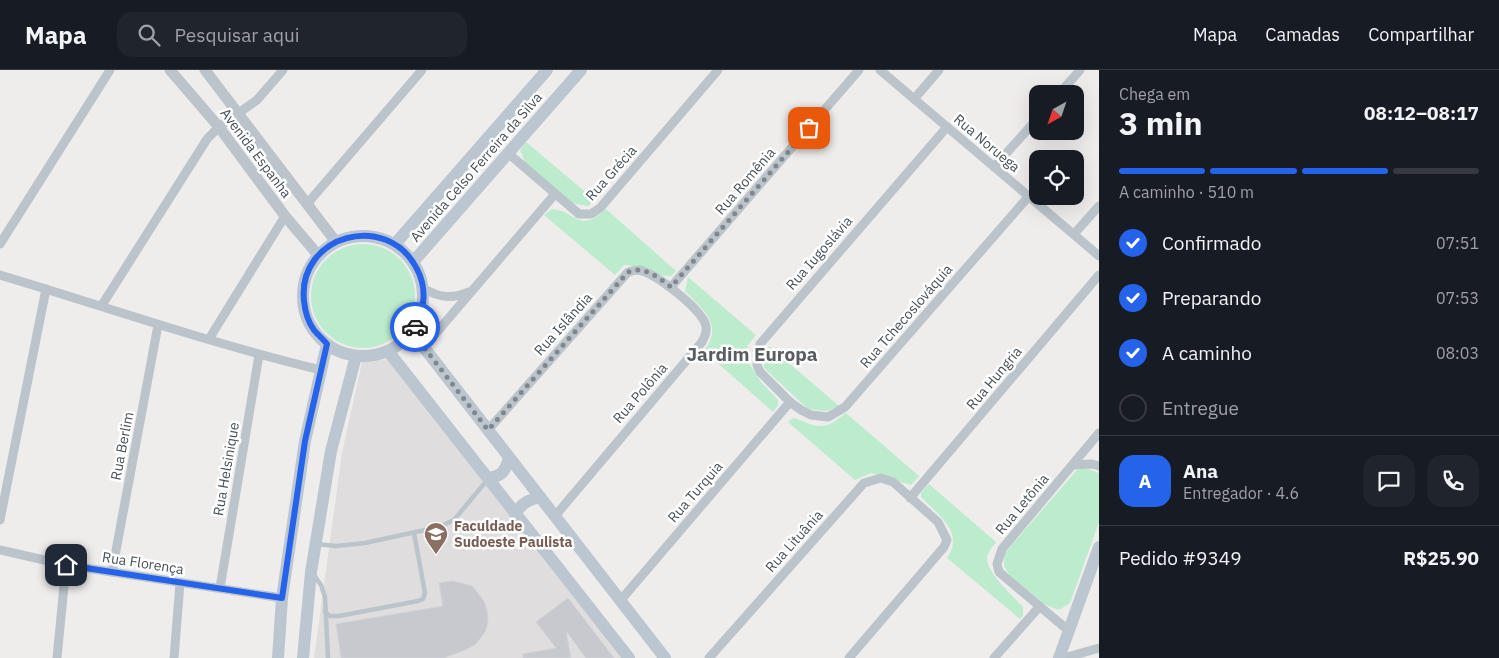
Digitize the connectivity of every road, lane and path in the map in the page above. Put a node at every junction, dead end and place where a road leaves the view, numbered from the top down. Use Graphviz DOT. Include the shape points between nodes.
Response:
graph roads {
  1 [pos="110,70"];
  2 [pos="170,70"];
  3 [pos="205,70"];
  4 [pos="283,70"];
  5 [pos="422,70"];
  6 [pos="547,70"];
  7 [pos="581,70"];
  8 [pos="718,70"];
  9 [pos="859,70"];
  10 [pos="880,70"];
  11 [pos="939,70"];
  12 [pos="1080,70"];
  13 [pos="1067,85"];
  14 [pos="914,99"];
  15 [pos="238,113"];
  16 [pos="219,127"];
  17 [pos="947,127"];
  18 [pos="1029,128"];
  19 [pos="509,154"];
  20 [pos="994,167"];
  21 [pos="555,194"];
  22 [pos="1028,196"];
  23 [pos="307,204"];
  24 [pos="1099,206"];
  25 [pos="285,216"];
  26 [pos="1074,234"];
  27 [pos="336,242"];
  28 [pos="0,244"];
  29 [pos="395,244"];
  30 [pos="318,255"];
  31 [pos="1099,256"];
  32 [pos="413,262"];
  33 [pos="0,275"];
  34 [pos="1099,275"];
  35 [pos="671,287"];
  36 [pos="423,288"];
  37 [pos="46,289"];
  38 [pos="472,291"];
  39 [pos="102,306"];
  40 [pos="158,325"];
  41 [pos="412,332"];
  42 [pos="210,338"];
  43 [pos="327,344"];
  44 [pos="424,346"];
  45 [pos="388,351"];
  46 [pos="259,355"];
  47 [pos="356,356"];
  48 [pos="321,370"];
  49 [pos="790,402"];
  50 [pos="488,430"];
  51 [pos="1099,433"];
  52 [pos="509,459"];
  53 [pos="1073,465"];
  54 [pos="1099,466"];
  55 [pos="489,478"];
  56 [pos="540,497"];
  57 [pos="910,498"];
  58 [pos="516,514"];
  59 [pos="555,516"];
  60 [pos="0,520"];
  61 [pos="414,533"];
  62 [pos="315,544"];
  63 [pos="0,550"];
  64 [pos="1098,550"];
  65 [pos="288,563"];
  66 [pos="66,565"];
  67 [pos="112,572"];
  68 [pos="310,572"];
  69 [pos="180,583"];
  70 [pos="220,588"];
  71 [pos="282,598"];
  72 [pos="620,601"];
  73 [pos="1040,606"];
  74 [pos="325,612"];
  75 [pos="1069,631"];
  76 [pos="1099,648"];
  77 [pos="57,658"];
  78 [pos="174,658"];
  79 [pos="278,658"];
  80 [pos="302,658"];
  81 [pos="328,658"];
  82 [pos="628,658"];
  83 [pos="664,658"];
  84 [pos="709,658"];
  85 [pos="849,658"];
  86 [pos="994,658"];
  87 [pos="1059,658"];
  88 [pos="1064,658"];
  1 -- 28 [label="street"];
  2 -- 16 [label="street, Avenida Espanha"];
  3 -- 15 [label="street, Avenida Espanha"];
  4 -- 15 [label="street" via="257,100"];
  5 -- 23 [label="street"];
  6 -- 29 [label="main road, Avenida Celso Ferreira da Silva"];
  7 -- 19 [label="main road, Avenida Celso Ferreira da Silva"];
  8 -- 21 [label="street, Rua Grécia" via="596,211 579,214"];
  9 -- 35 [label="street, Rua Romênia"];
  10 -- 14 [label="street, Rua Noruega"];
  11 -- 14 [label="street"];
  12 -- 13 [label="street"];
  14 -- 17 [label="street, Rua Noruega"];
  15 -- 16 [label="street"];
  15 -- 23 [label="street, Avenida Espanha"];
  16 -- 25 [label="street, Avenida Espanha"];
  16 -- 39 [label="street" via="207,139"];
  17 -- 20 [label="street, Rua Noruega"];
  17 -- 49 [label="street, Rua Iugoslávia" via="760,344 757,365 760,372"];
  18 -- 20 [label="street"];
  19 -- 21 [label="street, Rua Grécia"];
  19 -- 32 [label="main road, Avenida Celso Ferreira da Silva"];
  20 -- 22 [label="street, Rua Noruega"];
  21 -- 38 [label="street"];
  22 -- 26 [label="street, Rua Noruega"];
  22 -- 49 [label="street, Rua Tchecoslováquia" via="845,407 828,417 811,415"];
  23 -- 27 [label="street, Avenida Espanha"];
  24 -- 26 [label="street"];
  25 -- 30 [label="street, Avenida Espanha"];
  25 -- 42 [label="street"];
  26 -- 31 [label="street, Rua Noruega"];
  27 -- 29 [label="main road" via="365,235"];
  27 -- 30 [label="main road"];
  29 -- 32 [label="main road"];
  30 -- 43 [label="main road" via="308,272 303,291 305,311 313,329"];
  32 -- 36 [label="main road"];
  33 -- 37 [label="street"];
  34 -- 57 [label="street, Rua Hungria"];
  35 -- 50 [label="street, Rua Islândia" via="644,272 628,272"];
  35 -- 59 [label="street, Rua Polônia" via="706,324 702,342"];
  36 -- 38 [label="street" via="444,297"];
  36 -- 41 [label="main road" via="423,304"];
  37 -- 39 [label="street"];
  37 -- 60 [label="street"];
  38 -- 44 [label="street"];
  39 -- 40 [label="street"];
  40 -- 42 [label="street"];
  40 -- 67 [label="street, Rua Berlim"];
  41 -- 44 [label="main road"];
  41 -- 45 [label="main road"];
  42 -- 46 [label="street"];
  43 -- 47 [label="main road"];
  43 -- 48 [label="main road"];
  44 -- 50 [label="main road"];
  45 -- 47 [label="main road"];
  45 -- 55 [label="main road"];
  46 -- 48 [label="street"];
  46 -- 70 [label="street, Rua Helsinique"];
  47 -- 62 [label="main road" via="331,451"];
  48 -- 65 [label="main road" via="305,441"];
  49 -- 72 [label="street, Rua Turquia"];
  50 -- 52 [label="main road"];
  51 -- 53 [label="street, Rua Letônia"];
  52 -- 55 [label="main road" via="506,470"];
  52 -- 56 [label="main road"];
  53 -- 54 [label="street"];
  53 -- 73 [label="street, Rua Letônia" via="1002,549 997,564 999,572"];
  55 -- 58 [label="main road"];
  55 -- 61 [label="lane" via="454,520"];
  56 -- 58 [label="main road" via="528,500"];
  56 -- 59 [label="main road"];
  57 -- 84 [label="street, Rua Lituânia" via="893,482 881,478 864,483"];
  57 -- 85 [label="street" via="938,522 947,540"];
  58 -- 82 [label="main road"];
  59 -- 72 [label="main road"];
  61 -- 62 [label="lane" via="336,546"];
  61 -- 74 [label="lane" via="425,593 423,599 339,616"];
  62 -- 68 [label="main road"];
  63 -- 66 [label="street, Rua Florença"];
  64 -- 75 [label="main road"];
  65 -- 68 [label="main road" via="299,573"];
  65 -- 71 [label="main road"];
  66 -- 67 [label="street, Rua Florença"];
  66 -- 77 [label="street"];
  67 -- 69 [label="street, Rua Florença"];
  68 -- 74 [label="lane" via="323,590"];
  68 -- 80 [label="main road"];
  69 -- 70 [label="street, Rua Florença"];
  69 -- 78 [label="street"];
  70 -- 71 [label="street, Rua Florença"];
  71 -- 79 [label="main road"];
  72 -- 83 [label="main road"];
  73 -- 75 [label="street, Rua Letônia"];
  73 -- 86 [label="street"];
  74 -- 81 [label="lane"];
  75 -- 87 [label="main road"];
  76 -- 88 [label="street"];
}
